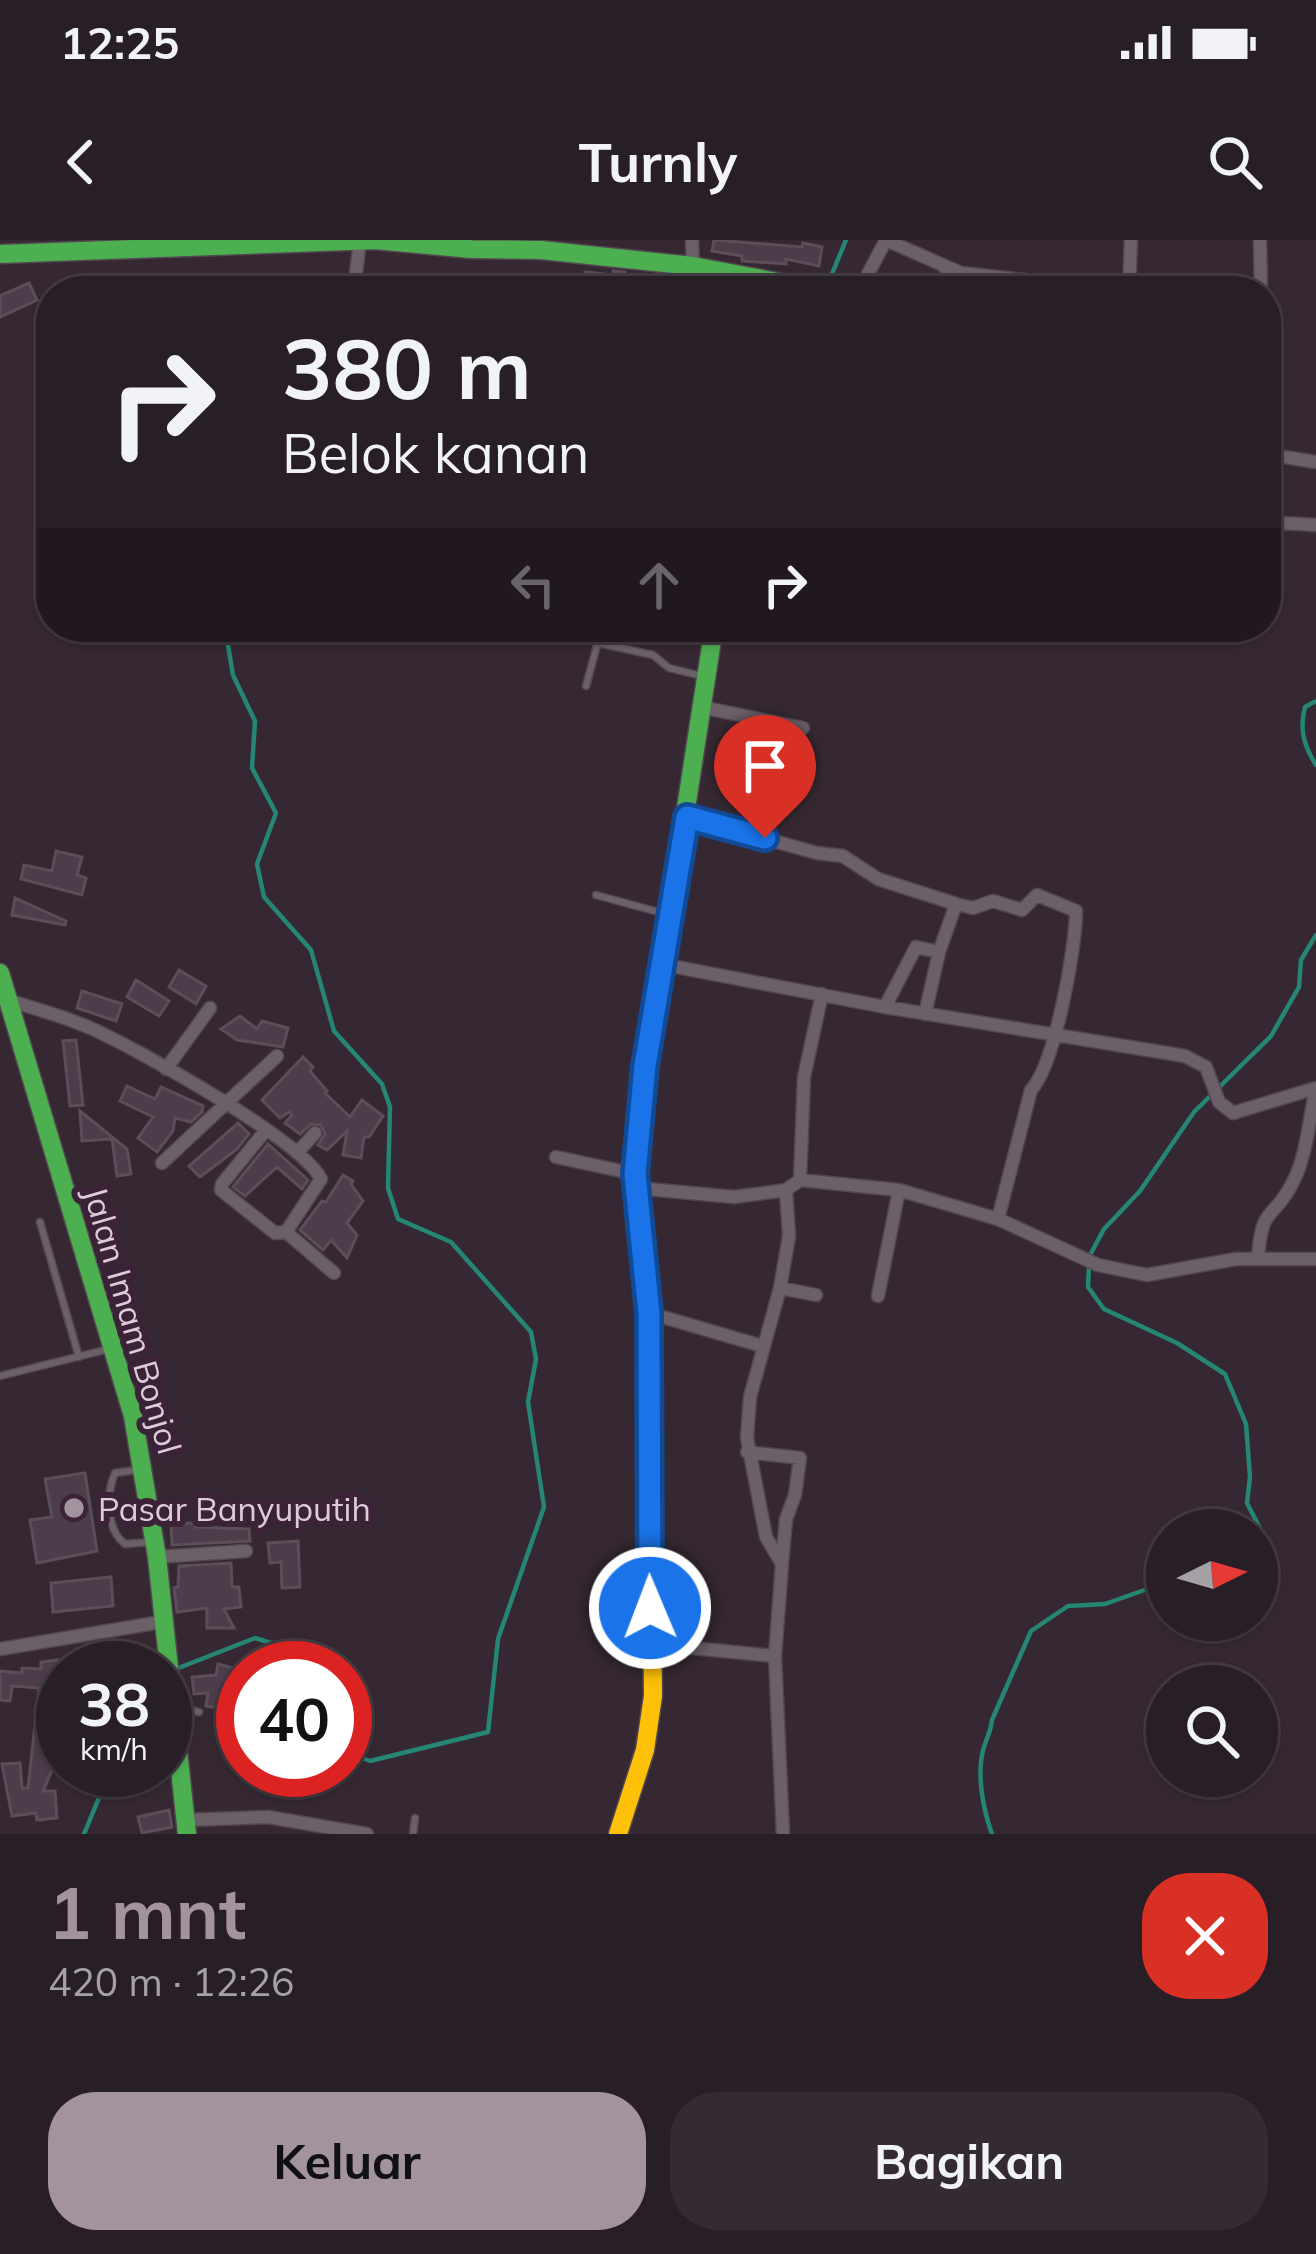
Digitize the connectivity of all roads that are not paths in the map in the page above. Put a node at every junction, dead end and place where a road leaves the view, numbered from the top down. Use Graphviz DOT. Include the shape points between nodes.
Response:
graph roads {
  1 [pos="360,240"];
  2 [pos="692,240"];
  3 [pos="886,240"];
  4 [pos="1131,240"];
  5 [pos="1260,240"];
  6 [pos="472,245"];
  7 [pos="0,254"];
  8 [pos="939,264"];
  9 [pos="692,266"];
  10 [pos="356,276"];
  11 [pos="738,276"];
  12 [pos="867,276"];
  13 [pos="949,276"];
  14 [pos="992,276"];
  15 [pos="1130,276"];
  16 [pos="1261,276"];
  17 [pos="1281,456"];
  18 [pos="1316,462"];
  19 [pos="1281,523"];
  20 [pos="1316,525"];
  21 [pos="712,642"];
  22 [pos="598,643"];
  23 [pos="706,677"];
  24 [pos="586,686"];
  25 [pos="701,707"];
  26 [pos="803,728"];
  27 [pos="687,817"];
  28 [pos="596,895"];
  29 [pos="956,904"];
  30 [pos="670,915"];
  31 [pos="939,952"];
  32 [pos="661,964"];
  33 [pos="0,973"];
  34 [pos="822,994"];
  35 [pos="8,1000"];
  36 [pos="884,1007"];
  37 [pos="210,1008"];
  38 [pos="925,1014"];
  39 [pos="1055,1035"];
  40 [pos="277,1056"];
  41 [pos="166,1069"];
  42 [pos="1316,1089"];
  43 [pos="226,1102"];
  44 [pos="266,1130"];
  45 [pos="315,1133"];
  46 [pos="297,1154"];
  47 [pos="556,1157"];
  48 [pos="162,1163"];
  49 [pos="800,1180"];
  50 [pos="636,1181"];
  51 [pos="785,1190"];
  52 [pos="899,1190"];
  53 [pos="998,1219"];
  54 [pos="40,1222"];
  55 [pos="286,1232"];
  56 [pos="1258,1257"];
  57 [pos="1316,1259"];
  58 [pos="334,1273"];
  59 [pos="780,1288"];
  60 [pos="816,1295"];
  61 [pos="878,1296"];
  62 [pos="649,1313"];
  63 [pos="762,1346"];
  64 [pos="112,1348"];
  65 [pos="79,1357"];
  66 [pos="0,1376"];
  67 [pos="747,1452"];
  68 [pos="144,1469"];
  69 [pos="156,1550"];
  70 [pos="246,1551"];
  71 [pos="782,1564"];
  72 [pos="650,1608"];
  73 [pos="161,1622"];
  74 [pos="163,1641"];
  75 [pos="651,1644"];
  76 [pos="0,1649"];
  77 [pos="775,1656"];
  78 [pos="653,1665"];
  79 [pos="192,1710"];
  80 [pos="199,1712"];
  81 [pos="183,1797"];
  82 [pos="415,1818"];
  83 [pos="186,1827"];
  84 [pos="367,1834"];
  85 [pos="413,1834"];
  86 [pos="617,1834"];
  87 [pos="783,1834"];
  1 -- 6 [label="street"];
  1 -- 7 [label="street"];
  1 -- 10 [label="street"];
  2 -- 9 [label="street"];
  3 -- 8 [label="street"];
  3 -- 12 [label="street"];
  4 -- 15 [label="street"];
  5 -- 16 [label="street"];
  6 -- 9 [label="street"];
  8 -- 13 [label="lane"];
  8 -- 14 [label="street"];
  9 -- 11 [label="street"];
  17 -- 18 [label="street"];
  19 -- 20 [label="street"];
  21 -- 23 [label="street"];
  22 -- 23 [label="lane"];
  22 -- 24 [label="lane"];
  23 -- 25 [label="street"];
  25 -- 26 [label="street"];
  25 -- 27 [label="street"];
  27 -- 29 [label="street" via="843,856 878,879"];
  27 -- 30 [label="street"];
  28 -- 30 [label="lane"];
  29 -- 31 [label="street"];
  29 -- 39 [label="street" via="993,901 1022,910 1036,895 1076,911"];
  30 -- 32 [label="street"];
  31 -- 36 [label="street" via="916,947"];
  31 -- 38 [label="street"];
  32 -- 34 [label="street"];
  32 -- 50 [label="street"];
  33 -- 35 [label="street, Jalan Imam Bonjol"];
  34 -- 36 [label="street"];
  34 -- 49 [label="street" via="804,1077"];
  35 -- 41 [label="street" via="89,1027"];
  35 -- 64 [label="street, Jalan Imam Bonjol"];
  36 -- 38 [label="street"];
  37 -- 41 [label="street"];
  38 -- 39 [label="street"];
  39 -- 42 [label="street" via="1197,1060 1225,1109 1240,1112"];
  39 -- 53 [label="street" via="1030,1090"];
  40 -- 43 [label="street"];
  41 -- 43 [label="street"];
  42 -- 56 [label="street" via="1299,1168 1260,1225"];
  43 -- 44 [label="street"];
  43 -- 48 [label="street"];
  44 -- 46 [label="street"];
  44 -- 55 [label="street" via="221,1188 275,1233"];
  45 -- 46 [label="street"];
  46 -- 55 [label="street" via="321,1180"];
  47 -- 50 [label="street"];
  49 -- 51 [label="street"];
  49 -- 52 [label="street"];
  50 -- 51 [label="street" via="734,1197"];
  50 -- 62 [label="street"];
  51 -- 59 [label="street" via="790,1224"];
  52 -- 53 [label="street"];
  52 -- 61 [label="street"];
  53 -- 56 [label="street" via="1082,1259 1147,1275"];
  54 -- 65 [label="lane"];
  55 -- 58 [label="street"];
  56 -- 57 [label="street"];
  59 -- 60 [label="street"];
  59 -- 63 [label="street"];
  62 -- 63 [label="street"];
  62 -- 72 [label="street"];
  63 -- 67 [label="street"];
  64 -- 65 [label="lane"];
  64 -- 68 [label="street, Jalan Imam Bonjol"];
  65 -- 66 [label="lane"];
  67 -- 71 [label="street" via="768,1544"];
  67 -- 71 [label="street" via="800,1458"];
  68 -- 69 [label="street, Jalan Imam Bonjol"];
  68 -- 69 [label="lane" via="116,1473 108,1500 119,1541"];
  69 -- 70 [label="street"];
  69 -- 73 [label="street, Jalan Imam Bonjol"];
  71 -- 77 [label="street"];
  72 -- 75 [label="street"];
  72 -- 78 [label="lane" via="635,1616 634,1630 637,1658"];
  73 -- 74 [label="street, Jalan Imam Bonjol"];
  73 -- 76 [label="street"];
  75 -- 77 [label="street"];
  75 -- 78 [label="street"];
  77 -- 87 [label="street"];
  78 -- 86 [label="street" via="652,1717"];
  79 -- 80 [label="lane"];
  81 -- 83 [label="street, Jalan Imam Bonjol"];
  82 -- 85 [label="lane"];
  83 -- 84 [label="street" via="280,1818"];
}
